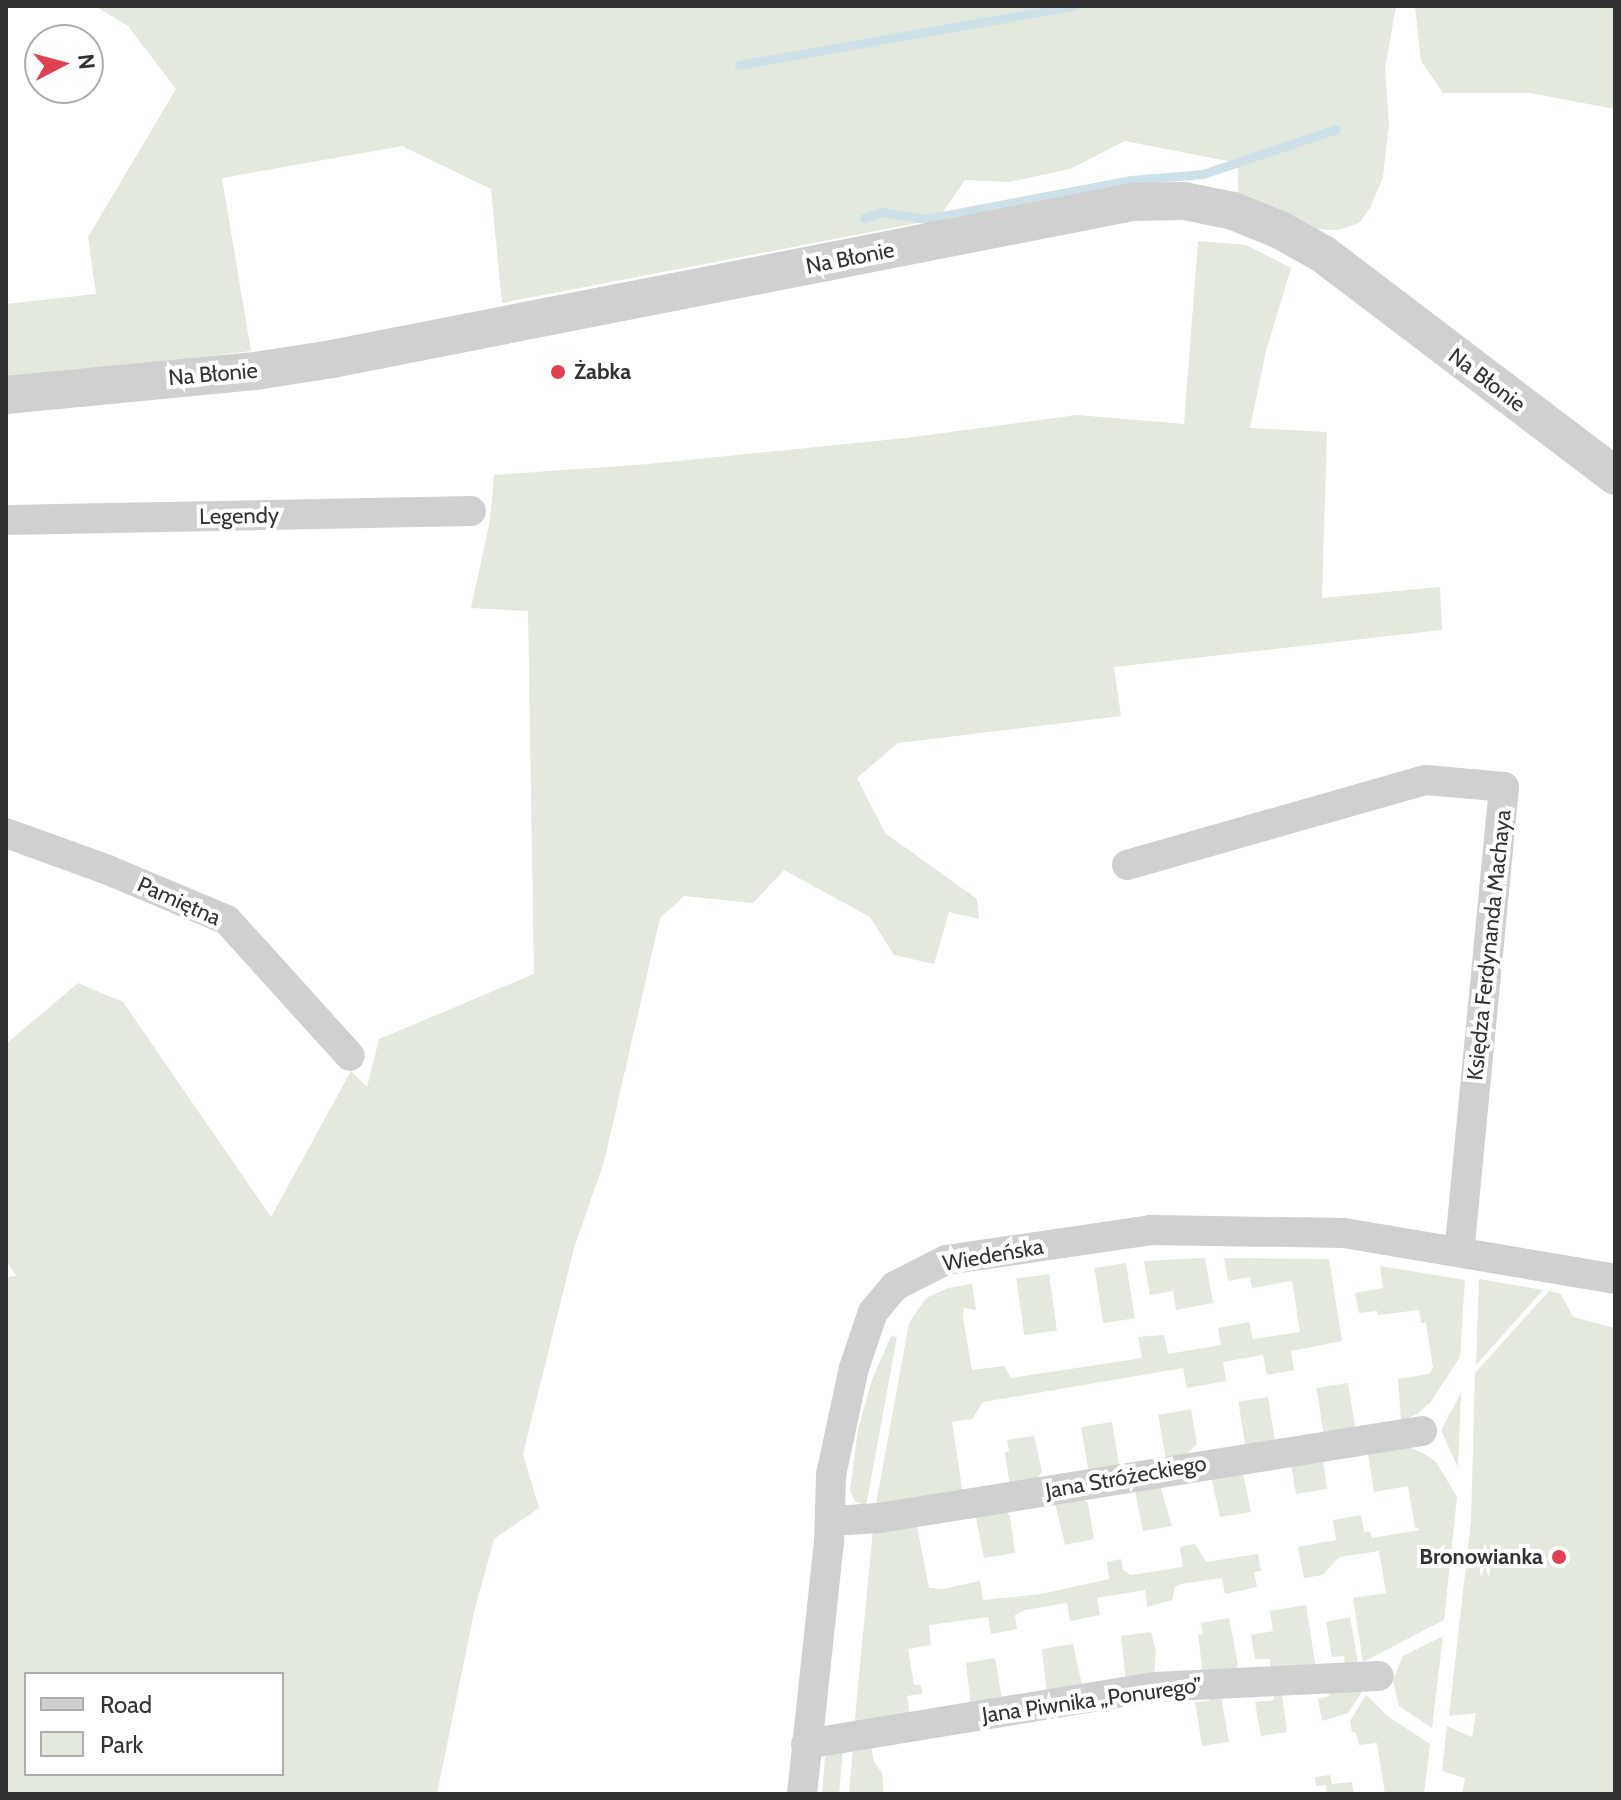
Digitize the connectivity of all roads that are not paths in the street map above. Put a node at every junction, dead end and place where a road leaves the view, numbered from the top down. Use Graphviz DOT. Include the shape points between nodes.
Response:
graph roads {
  1 [pos="6,395"];
  2 [pos="1615,476"];
  3 [pos="471,511"];
  4 [pos="6,520"];
  5 [pos="6,833"];
  6 [pos="1127,865"];
  7 [pos="350,1056"];
  8 [pos="1459,1251"];
  9 [pos="1615,1279"];
  10 [pos="1422,1431"];
  11 [pos="830,1521"];
  12 [pos="1379,1676"];
  13 [pos="806,1744"];
  14 [pos="802,1794"];
  1 -- 2 [label="street, Na Błonie" via="332,359 1132,202 1184,201 1233,211 1323,254"];
  3 -- 4 [label="street, Legendy"];
  5 -- 7 [label="street, Pamiętna" via="227,920"];
  6 -- 8 [label="street, Księdza Ferdynanda Machaya" via="1426,780 1504,787"];
  8 -- 9 [label="street, Wiedeńska"];
  8 -- 11 [label="street, Wiedeńska" via="1344,1233 1151,1230 946,1260 895,1286 873,1312 854,1368 831,1475"];
  10 -- 11 [label="street, Jana Stróżeckiego" via="879,1518"];
  11 -- 13 [label="street, Wiedeńska"];
  12 -- 13 [label="street, Jana Piwnika „Ponurego”" via="1154,1687"];
  13 -- 14 [label="street, Wiedeńska"];
}
